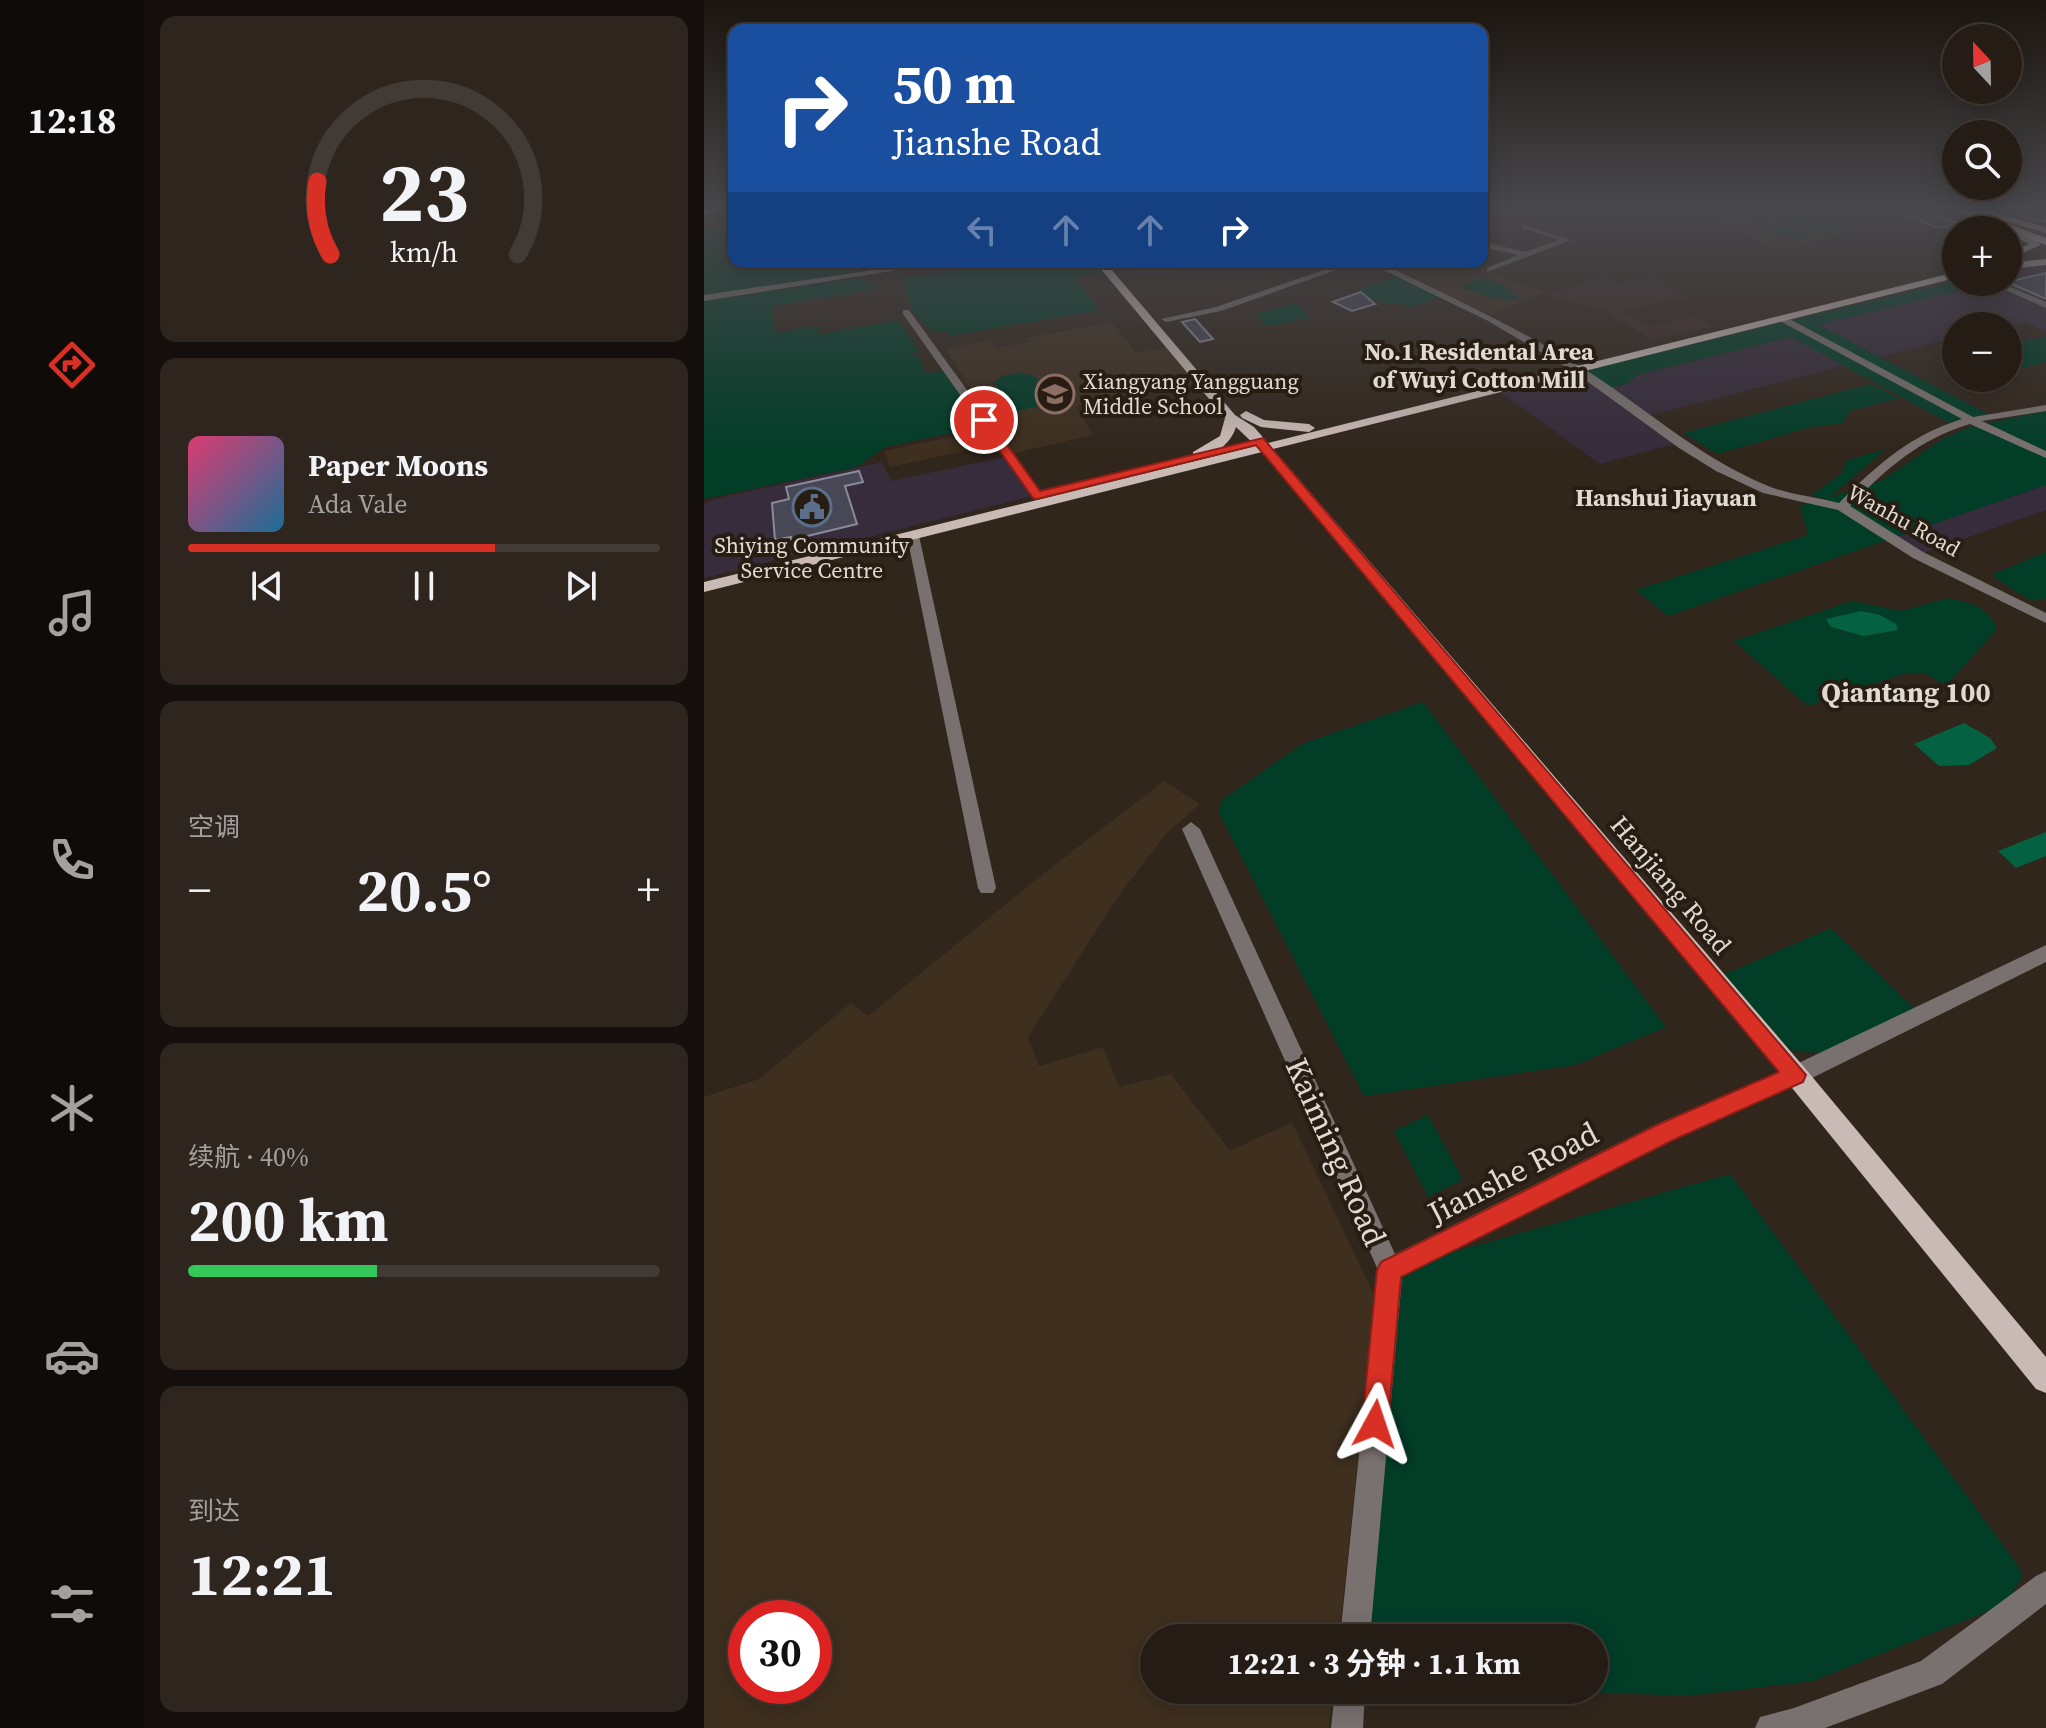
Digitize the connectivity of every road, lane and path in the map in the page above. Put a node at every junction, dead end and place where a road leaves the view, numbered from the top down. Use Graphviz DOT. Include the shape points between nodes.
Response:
graph roads {
  1 [pos="759,290"];
  2 [pos="1123,290"];
  3 [pos="1141,290"];
  4 [pos="1274,290"];
  5 [pos="1429,290"];
  6 [pos="1884,290"];
  7 [pos="1889,290"];
  8 [pos="2022,295"];
  9 [pos="704,298"];
  10 [pos="1148,298"];
  11 [pos="2046,305"];
  12 [pos="1157,309"];
  13 [pos="906,312"];
  14 [pos="1781,318"];
  15 [pos="1166,319"];
  16 [pos="1176,331"];
  17 [pos="1572,366"];
  18 [pos="1236,403"];
  19 [pos="2046,408"];
  20 [pos="1231,418"];
  21 [pos="1973,421"];
  22 [pos="1307,434"];
  23 [pos="1259,440"];
  24 [pos="1198,455"];
  25 [pos="2046,455"];
  26 [pos="1037,495"];
  27 [pos="1842,507"];
  28 [pos="913,536"];
  29 [pos="704,578"];
  30 [pos="704,587"];
  31 [pos="2046,619"];
  32 [pos="1191,829"];
  33 [pos="987,888"];
  34 [pos="2046,953"];
  35 [pos="1796,1075"];
  36 [pos="1390,1270"];
  37 [pos="2046,1379"];
  38 [pos="2046,1586"];
  39 [pos="1356,1624"];
  40 [pos="1349,1704"];
  41 [pos="1347,1728"];
  42 [pos="1771,1728"];
  1 -- 9 [label="street"];
  2 -- 20 [label="main road, Hanjiang Road"];
  3 -- 10 [label="main road"];
  4 -- 15 [label="street"];
  5 -- 17 [label="street, Wanhu Road"];
  6 -- 17 [label="main road"];
  7 -- 14 [label="main road"];
  8 -- 11 [label="street"];
  12 -- 15 [label="main road"];
  13 -- 26 [label="street"];
  14 -- 17 [label="main road"];
  14 -- 21 [label="street"];
  15 -- 16 [label="main road"];
  17 -- 22 [label="main road"];
  17 -- 27 [label="street, Wanhu Road" via="1720,468 1767,490"];
  18 -- 23 [label="main road, Hanjiang Road"];
  19 -- 21 [label="street"];
  20 -- 23 [label="main road, Hanjiang Road"];
  20 -- 24 [label="main road" via="1223,443"];
  21 -- 25 [label="street"];
  21 -- 27 [label="street" via="1903,450"];
  22 -- 23 [label="main road"];
  22 -- 23 [label="main road" via="1283,450"];
  22 -- 23 [label="main road" via="1261,423"];
  23 -- 24 [label="main road"];
  23 -- 28 [label="main road" via="1233,457"];
  23 -- 35 [label="main road, Hanjiang Road"];
  24 -- 26 [label="main road"];
  26 -- 29 [label="main road"];
  27 -- 31 [label="street, Wanhu Road" via="1918,555"];
  28 -- 30 [label="main road"];
  28 -- 33 [label="street"];
  32 -- 36 [label="street, Kaiming Road"];
  34 -- 35 [label="street"];
  35 -- 36 [label="street, Jianshe Road" via="1665,1132"];
  35 -- 37 [label="main road, Hanjiang Road"];
  36 -- 39 [label="street, Kaiming Road"];
  38 -- 42 [label="street" via="1931,1673"];
  40 -- 41 [label="street"];
}
